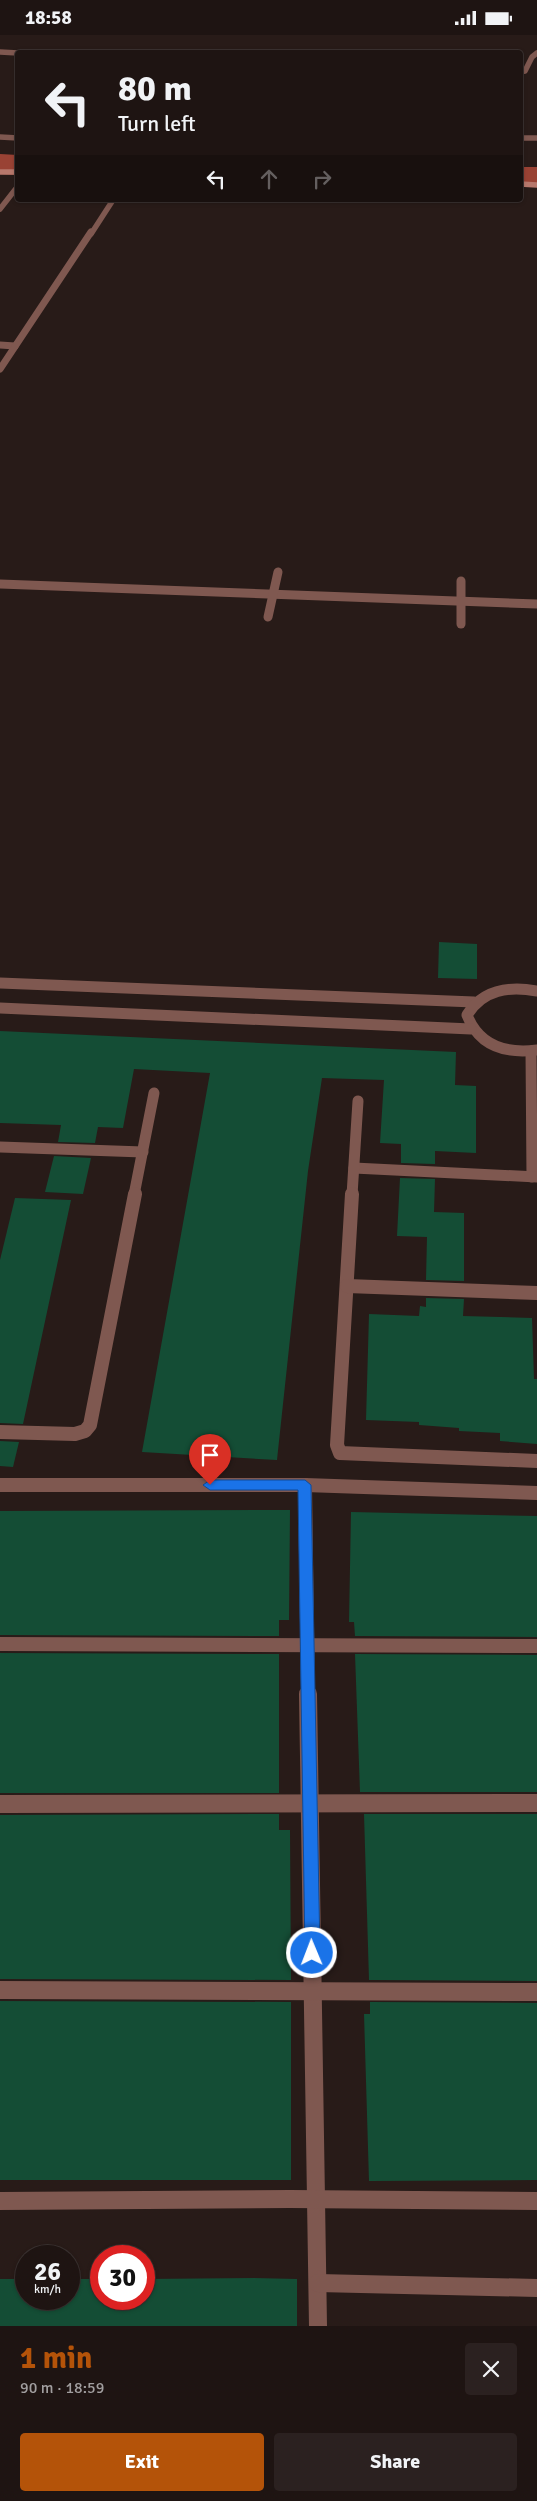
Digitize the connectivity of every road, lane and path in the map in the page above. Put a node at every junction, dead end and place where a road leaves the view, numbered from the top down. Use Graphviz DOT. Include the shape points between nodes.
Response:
graph roads {
  1 [pos="0,52"];
  2 [pos="15,53"];
  3 [pos="537,53"];
  4 [pos="523,71"];
  5 [pos="0,137"];
  6 [pos="15,138"];
  7 [pos="523,138"];
  8 [pos="537,138"];
  9 [pos="0,172"];
  10 [pos="15,172"];
  11 [pos="523,184"];
  12 [pos="537,185"];
  13 [pos="15,191"];
  14 [pos="112,202"];
  15 [pos="0,209"];
  16 [pos="0,345"];
  17 [pos="15,346"];
  18 [pos="0,369"];
  19 [pos="278,572"];
  20 [pos="461,581"];
  21 [pos="0,584"];
  22 [pos="273,594"];
  23 [pos="461,601"];
  24 [pos="537,604"];
  25 [pos="268,617"];
  26 [pos="461,623"];
  27 [pos="0,983"];
  28 [pos="537,991"];
  29 [pos="474,1002"];
  30 [pos="0,1008"];
  31 [pos="471,1029"];
  32 [pos="534,1050"];
  33 [pos="154,1093"];
  34 [pos="358,1101"];
  35 [pos="0,1147"];
  36 [pos="143,1153"];
  37 [pos="354,1169"];
  38 [pos="535,1177"];
  39 [pos="347,1286"];
  40 [pos="537,1293"];
  41 [pos="0,1432"];
  42 [pos="537,1461"];
  43 [pos="0,1485"];
  44 [pos="305,1485"];
  45 [pos="537,1493"];
  46 [pos="0,1644"];
  47 [pos="307,1646"];
  48 [pos="537,1647"];
  49 [pos="310,1803"];
  50 [pos="537,1803"];
  51 [pos="0,1804"];
  52 [pos="0,1990"];
  53 [pos="313,1991"];
  54 [pos="537,1992"];
  55 [pos="316,2199"];
  56 [pos="0,2201"];
  57 [pos="537,2201"];
  58 [pos="318,2283"];
  59 [pos="537,2288"];
  60 [pos="318,2326"];
  1 -- 2 [label="street"];
  3 -- 4 [label="street"];
  5 -- 6 [label="street"];
  7 -- 8 [label="street"];
  9 -- 10 [label="street"];
  11 -- 12 [label="street"];
  13 -- 15 [label="street"];
  14 -- 17 [label="street"];
  16 -- 17 [label="street"];
  17 -- 18 [label="street"];
  19 -- 22 [label="street"];
  20 -- 23 [label="street"];
  21 -- 22 [label="street"];
  22 -- 23 [label="street"];
  22 -- 25 [label="street"];
  23 -- 24 [label="street"];
  23 -- 26 [label="street"];
  27 -- 29 [label="street"];
  28 -- 29 [label="street" via="522,988 494,991"];
  29 -- 31 [label="street" via="467,1015"];
  30 -- 31 [label="street"];
  31 -- 32 [label="street" via="485,1041 506,1049"];
  32 -- 38 [label="street"];
  33 -- 36 [label="street"];
  34 -- 37 [label="street"];
  35 -- 36 [label="street"];
  36 -- 41 [label="street" via="90,1425 85,1431 75,1434"];
  37 -- 38 [label="street"];
  37 -- 39 [label="street"];
  39 -- 40 [label="street"];
  39 -- 42 [label="street" via="337,1445 340,1453"];
  43 -- 44 [label="street"];
  44 -- 45 [label="street"];
  44 -- 47 [label="street"];
  46 -- 47 [label="street"];
  47 -- 48 [label="street"];
  47 -- 49 [label="street"];
  49 -- 50 [label="street"];
  49 -- 51 [label="street"];
  49 -- 53 [label="street"];
  52 -- 53 [label="street"];
  53 -- 54 [label="street"];
  53 -- 55 [label="street"];
  55 -- 56 [label="street"];
  55 -- 57 [label="street"];
  55 -- 58 [label="street"];
  58 -- 59 [label="street"];
  58 -- 60 [label="street"];
}
